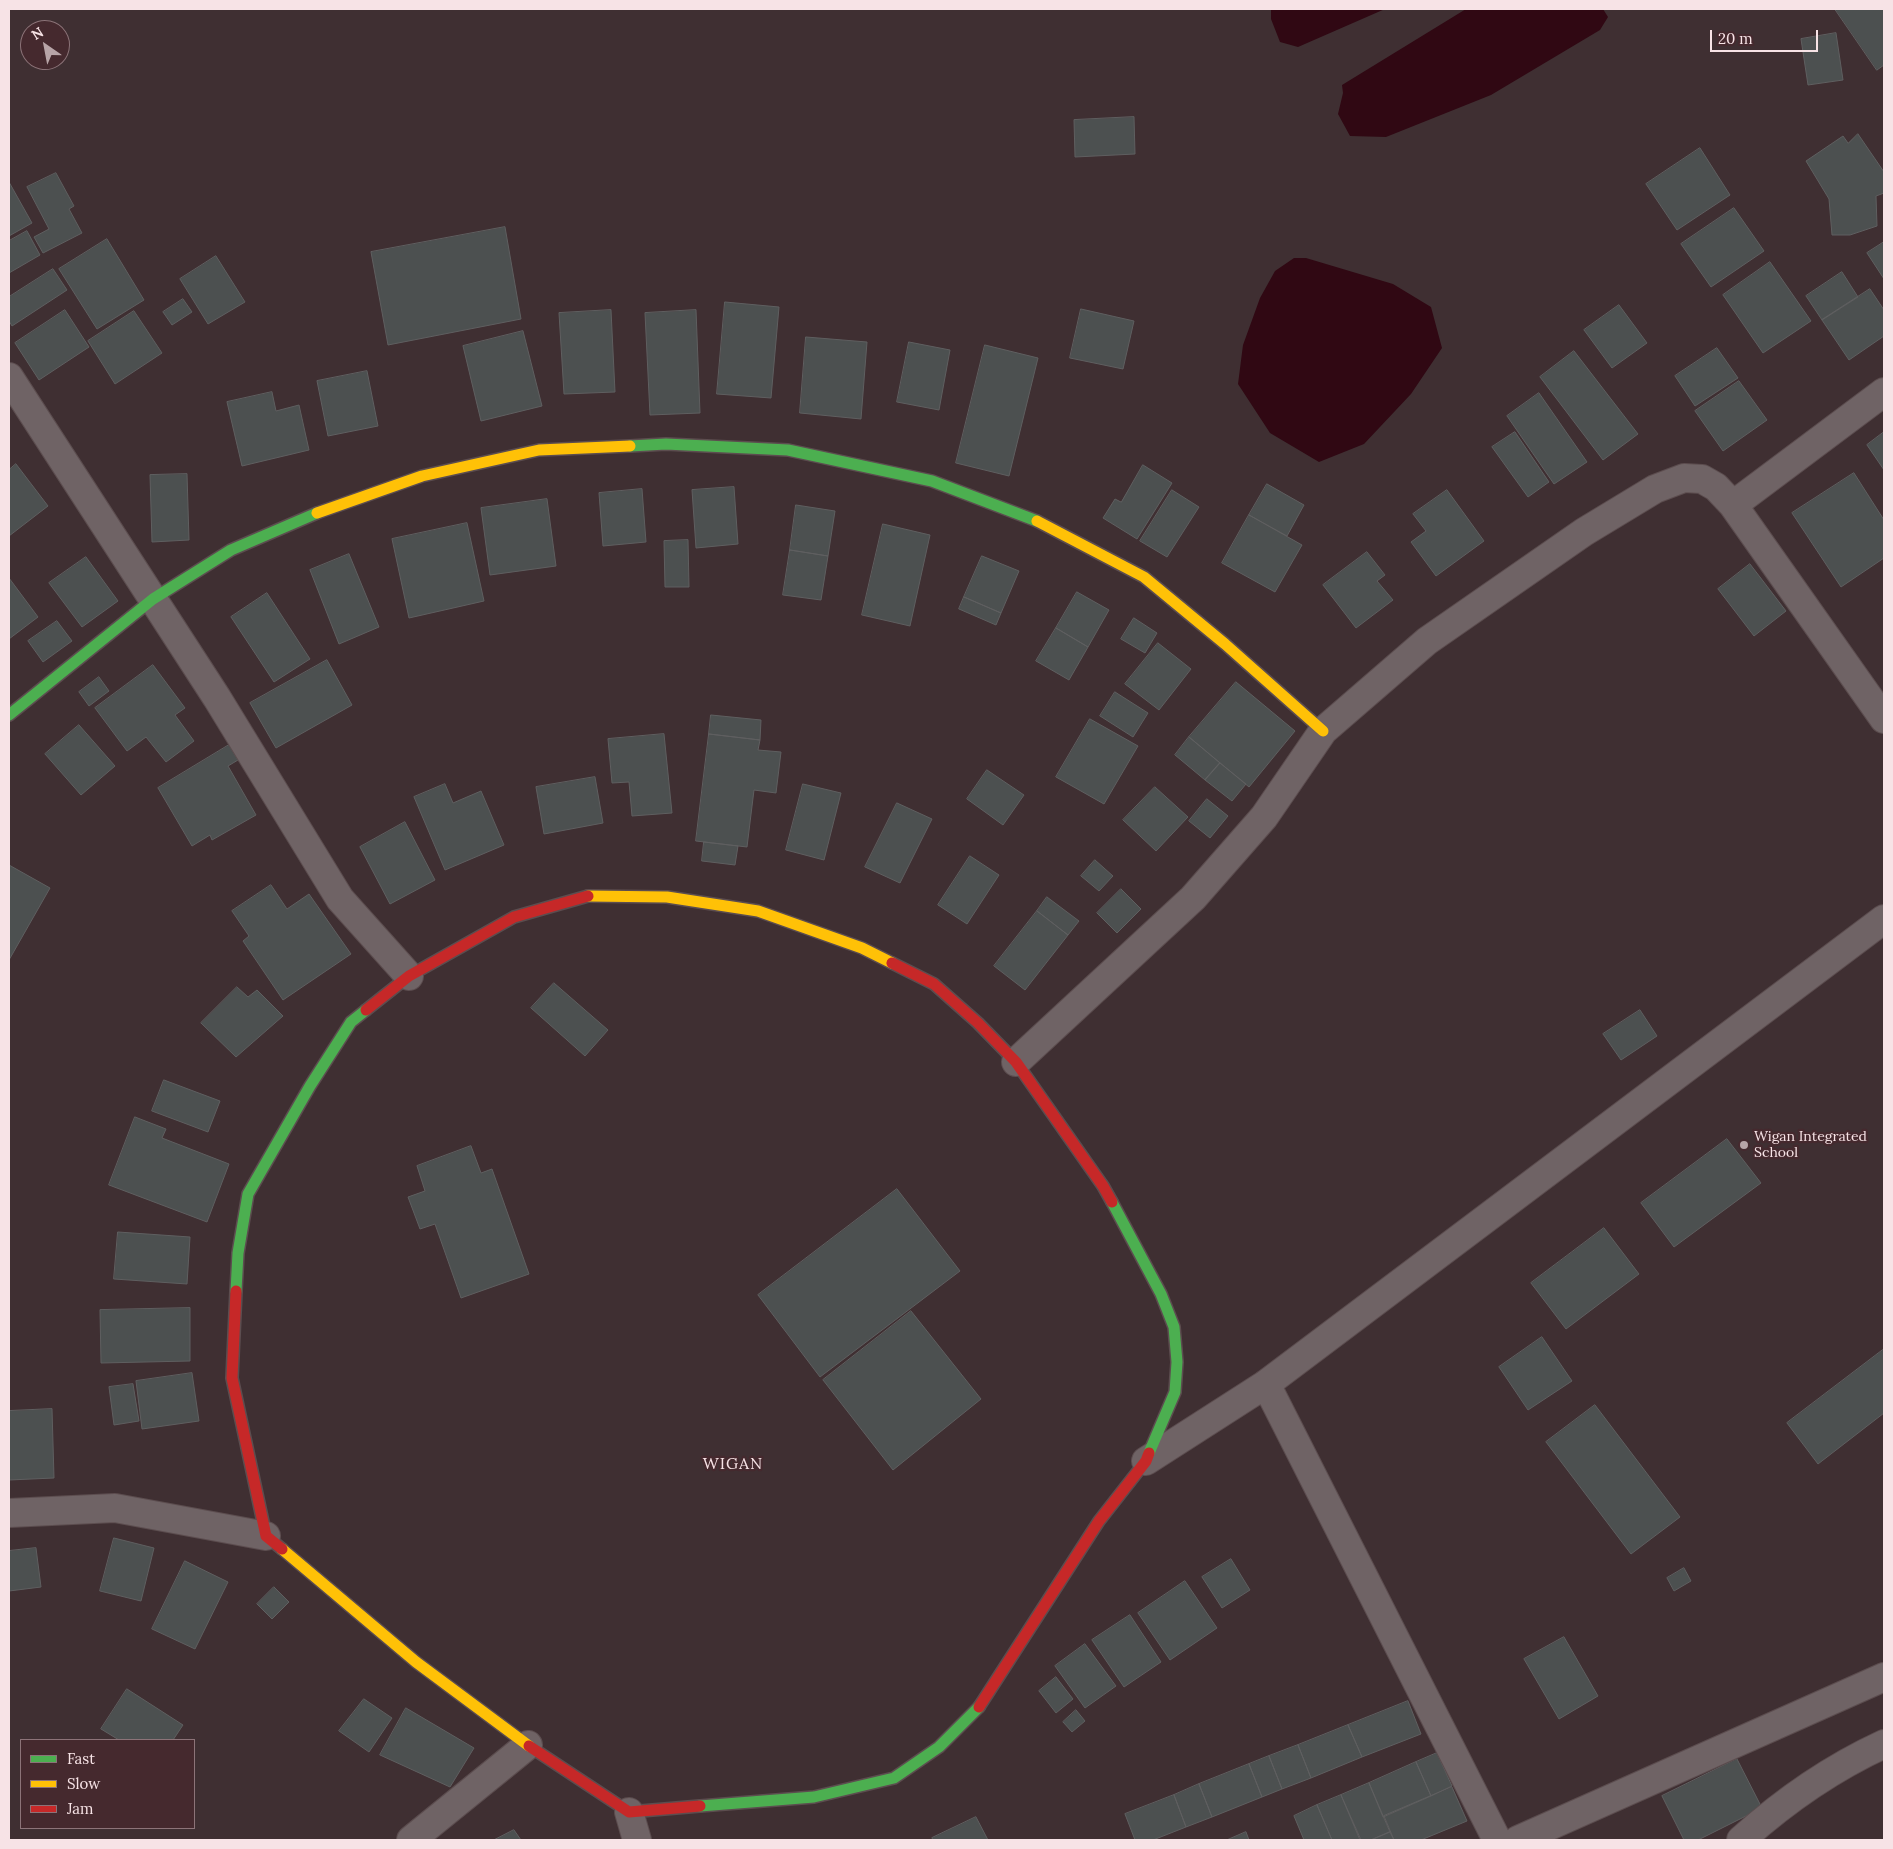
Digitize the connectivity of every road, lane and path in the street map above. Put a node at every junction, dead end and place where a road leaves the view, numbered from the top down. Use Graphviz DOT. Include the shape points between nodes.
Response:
graph roads {
  1 [pos="9,376"];
  2 [pos="1884,392"];
  3 [pos="1732,505"];
  4 [pos="153,599"];
  5 [pos="9,715"];
  6 [pos="1884,719"];
  7 [pos="1323,731"];
  8 [pos="1884,919"];
  9 [pos="409,976"];
  10 [pos="1016,1062"];
  11 [pos="1266,1384"];
  12 [pos="1146,1460"];
  13 [pos="9,1513"];
  14 [pos="266,1536"];
  15 [pos="1884,1677"];
  16 [pos="1884,1744"];
  17 [pos="528,1745"];
  18 [pos="629,1812"];
  19 [pos="411,1840"];
  20 [pos="637,1840"];
  21 [pos="1497,1840"];
  22 [pos="1518,1840"];
  23 [pos="1741,1840"];
  1 -- 4 [label="street"];
  2 -- 3 [label="street"];
  3 -- 6 [label="street"];
  3 -- 7 [label="street" via="1716,487 1702,479 1684,478 1655,489 1584,532 1427,641"];
  4 -- 5 [label="street"];
  4 -- 7 [label="street" via="231,550 312,515 422,476 539,450 666,444 788,450 932,481 1045,524 1144,577"];
  4 -- 9 [label="street" via="340,899"];
  7 -- 10 [label="street" via="1264,817 1193,898"];
  8 -- 11 [label="street"];
  9 -- 10 [label="street" via="514,917 588,896 667,897 758,911 862,948 934,984"];
  9 -- 14 [label="street" via="351,1022 248,1194 238,1253 232,1378"];
  10 -- 12 [label="street" via="1103,1186 1161,1294 1174,1328 1175,1392"];
  11 -- 12 [label="street"];
  11 -- 21 [label="street"];
  12 -- 18 [label="street" via="1099,1521 983,1703 939,1747 894,1778 814,1797"];
  13 -- 14 [label="street" via="115,1508"];
  14 -- 17 [label="street" via="416,1662"];
  15 -- 22 [label="street"];
  16 -- 23 [label="street" via="1857,1756 1773,1811"];
  17 -- 18 [label="street"];
  17 -- 19 [label="street"];
  18 -- 20 [label="street"];
}
